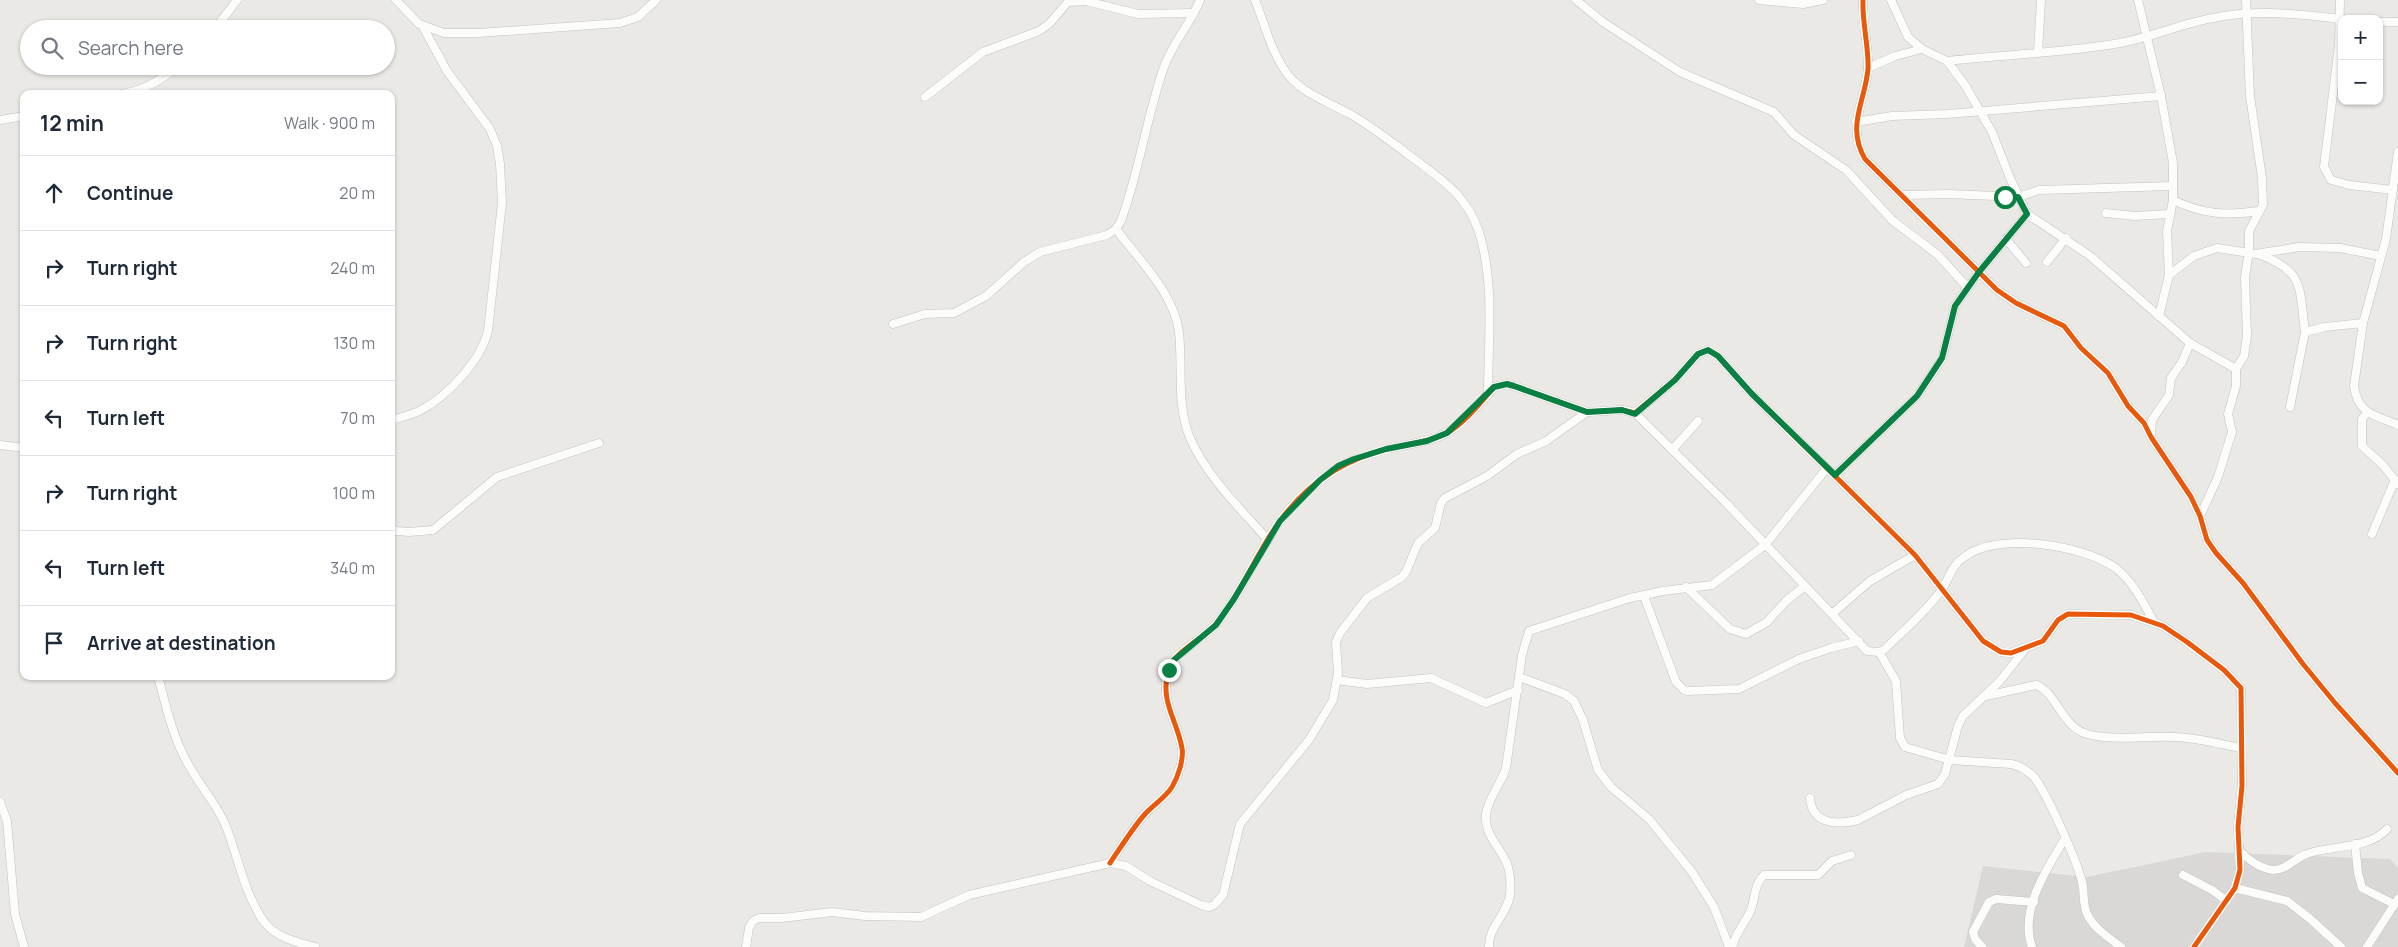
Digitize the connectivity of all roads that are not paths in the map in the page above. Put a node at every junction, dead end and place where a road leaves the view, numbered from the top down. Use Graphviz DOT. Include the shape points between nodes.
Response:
graph roads {
  1 [pos="237,0"];
  2 [pos="396,0"];
  3 [pos="656,0"];
  4 [pos="1200,0"];
  5 [pos="1255,0"];
  6 [pos="1576,0"];
  7 [pos="1759,0"];
  8 [pos="1823,0"];
  9 [pos="1863,0"];
  10 [pos="1891,0"];
  11 [pos="2041,0"];
  12 [pos="2138,0"];
  13 [pos="2246,0"];
  14 [pos="2340,0"];
  15 [pos="2246,12"];
  16 [pos="1194,14"];
  17 [pos="2341,15"];
  18 [pos="2338,19"];
  19 [pos="222,20"];
  20 [pos="2383,22"];
  21 [pos="2398,22"];
  22 [pos="423,27"];
  23 [pos="2146,38"];
  24 [pos="2338,45"];
  25 [pos="1922,49"];
  26 [pos="2038,52"];
  27 [pos="1947,61"];
  28 [pos="1868,68"];
  29 [pos="168,75"];
  30 [pos="136,90"];
  31 [pos="2161,96"];
  32 [pos="925,97"];
  33 [pos="1981,110"];
  34 [pos="20,117"];
  35 [pos="0,120"];
  36 [pos="1856,122"];
  37 [pos="2398,152"];
  38 [pos="2173,186"];
  39 [pos="2394,190"];
  40 [pos="1904,195"];
  41 [pos="2018,197"];
  42 [pos="2173,200"];
  43 [pos="2258,211"];
  44 [pos="2106,213"];
  45 [pos="2027,214"];
  46 [pos="2169,214"];
  47 [pos="1116,229"];
  48 [pos="2066,238"];
  49 [pos="2006,239"];
  50 [pos="2252,252"];
  51 [pos="2381,256"];
  52 [pos="2047,262"];
  53 [pos="2026,263"];
  54 [pos="1979,272"];
  55 [pos="2169,275"];
  56 [pos="1968,288"];
  57 [pos="2159,316"];
  58 [pos="893,324"];
  59 [pos="2364,324"];
  60 [pos="2305,332"];
  61 [pos="2190,343"];
  62 [pos="2236,369"];
  63 [pos="1488,394"];
  64 [pos="2290,407"];
  65 [pos="1587,412"];
  66 [pos="2367,413"];
  67 [pos="1635,414"];
  68 [pos="395,419"];
  69 [pos="1698,422"];
  70 [pos="2398,425"];
  71 [pos="2151,437"];
  72 [pos="599,443"];
  73 [pos="0,445"];
  74 [pos="20,448"];
  75 [pos="1672,450"];
  76 [pos="1827,468"];
  77 [pos="1835,475"];
  78 [pos="2396,483"];
  79 [pos="2200,516"];
  80 [pos="395,530"];
  81 [pos="2372,534"];
  82 [pos="1268,540"];
  83 [pos="1765,545"];
  84 [pos="1915,555"];
  85 [pos="1804,586"];
  86 [pos="1686,587"];
  87 [pos="1942,589"];
  88 [pos="1644,596"];
  89 [pos="1833,612"];
  90 [pos="2154,622"];
  91 [pos="1858,641"];
  92 [pos="2026,648"];
  93 [pos="1879,652"];
  94 [pos="1520,678"];
  95 [pos="159,680"];
  96 [pos="1337,680"];
  97 [pos="1518,690"];
  98 [pos="1986,696"];
  99 [pos="2241,748"];
  100 [pos="1950,760"];
  101 [pos="2398,773"];
  102 [pos="1810,798"];
  103 [pos="0,802"];
  104 [pos="2386,829"];
  105 [pos="2064,840"];
  106 [pos="2355,844"];
  107 [pos="2240,851"];
  108 [pos="1851,855"];
  109 [pos="1110,863"];
  110 [pos="2183,875"];
  111 [pos="2235,888"];
  112 [pos="2227,901"];
  113 [pos="2396,901"];
  114 [pos="2034,902"];
  115 [pos="24,947"];
  116 [pos="315,947"];
  117 [pos="746,947"];
  118 [pos="1490,947"];
  119 [pos="1730,947"];
  120 [pos="1982,947"];
  121 [pos="2032,947"];
  122 [pos="2121,947"];
  123 [pos="2194,947"];
  124 [pos="2341,947"];
  125 [pos="2367,947"];
  1 -- 19 [label="street"];
  2 -- 22 [label="street"];
  3 -- 22 [label="street" via="638,17 620,23 478,33 444,33"];
  4 -- 16 [label="street"];
  5 -- 63 [label="street" via="1290,78 1321,100 1388,138 1446,182 1470,213 1483,249 1488,280"];
  6 -- 56 [label="street" via="1603,22 1680,72 1762,106 1780,117 1789,131 1846,170 1892,220 1938,255"];
  7 -- 8 [label="street" via="1802,4"];
  9 -- 28 [label="street"];
  10 -- 25 [label="street" via="1908,37"];
  11 -- 26 [label="street"];
  12 -- 23 [label="street"];
  13 -- 15 [label="street"];
  14 -- 17 [label="street"];
  15 -- 18 [label="street" via="2283,12"];
  15 -- 23 [label="street" via="2190,23"];
  15 -- 43 [label="street" via="2250,96 2262,178 2263,205"];
  16 -- 32 [label="street" via="1138,14 1086,1 1068,2 1039,31 983,52"];
  16 -- 47 [label="street" via="1163,70 1139,166"];
  20 -- 21 [label="street"];
  22 -- 68 [label="street" via="447,71 490,129 500,164 502,203 484,345 445,392 422,410"];
  23 -- 26 [label="street"];
  23 -- 31 [label="street"];
  24 -- 39 [label="street" via="2324,166 2331,180"];
  25 -- 27 [label="street"];
  25 -- 28 [label="street"];
  26 -- 27 [label="street"];
  27 -- 33 [label="street"];
  28 -- 36 [label="street"];
  29 -- 30 [label="street"];
  31 -- 33 [label="street"];
  31 -- 38 [label="street" via="2172,148"];
  33 -- 36 [label="street" via="1892,116"];
  33 -- 41 [label="street"];
  34 -- 35 [label="street"];
  36 -- 40 [label="street" via="1865,159"];
  37 -- 39 [label="street"];
  38 -- 41 [label="street" via="2039,190"];
  38 -- 42 [label="street"];
  39 -- 51 [label="street"];
  40 -- 41 [label="street"];
  40 -- 54 [label="street"];
  41 -- 45 [label="street"];
  42 -- 43 [label="street" via="2210,214"];
  42 -- 46 [label="street"];
  43 -- 50 [label="street" via="2249,231"];
  44 -- 46 [label="street" via="2136,216"];
  45 -- 48 [label="street"];
  45 -- 49 [label="street"];
  46 -- 55 [label="street"];
  47 -- 58 [label="street" via="1107,235 1040,252 986,296 954,313 925,314"];
  47 -- 82 [label="street" via="1158,286 1174,314 1178,332 1182,414 1205,468"];
  48 -- 52 [label="street"];
  48 -- 57 [label="street"];
  49 -- 53 [label="street"];
  49 -- 54 [label="street"];
  50 -- 51 [label="street" via="2299,247 2340,248"];
  50 -- 55 [label="street" via="2209,250 2194,256"];
  50 -- 60 [label="street" via="2285,266 2296,278"];
  50 -- 62 [label="street" via="2245,276 2247,336 2244,356"];
  51 -- 59 [label="street"];
  54 -- 56 [label="street"];
  54 -- 71 [label="street" via="2016,303 2052,318 2070,331 2081,348 2108,373"];
  55 -- 57 [label="street"];
  56 -- 77 [label="street" via="1955,306 1942,358 1930,378 1917,396"];
  57 -- 61 [label="street"];
  59 -- 60 [label="street"];
  59 -- 66 [label="street" via="2354,386 2360,405"];
  60 -- 64 [label="street"];
  61 -- 62 [label="street"];
  61 -- 71 [label="street" via="2172,378 2169,395 2152,420"];
  62 -- 79 [label="street" via="2236,385 2228,416 2232,432 2218,477"];
  63 -- 65 [label="street" via="1494,387 1507,384"];
  63 -- 82 [label="street" via="1447,433 1338,466 1293,507"];
  65 -- 67 [label="street" via="1622,410"];
  65 -- 96 [label="street" via="1546,441 1445,498 1435,528 1418,543 1406,572 1367,598 1340,633 1336,642"];
  66 -- 70 [label="street"];
  66 -- 78 [label="street" via="2362,419 2362,446 2383,465"];
  67 -- 75 [label="street"];
  67 -- 76 [label="street" via="1675,380 1698,354 1708,350 1718,356"];
  69 -- 75 [label="street"];
  71 -- 79 [label="street" via="2182,482"];
  72 -- 80 [label="street" via="497,477 433,530"];
  73 -- 74 [label="street"];
  75 -- 83 [label="street"];
  76 -- 77 [label="street"];
  76 -- 83 [label="street"];
  77 -- 84 [label="street"];
  78 -- 81 [label="street"];
  79 -- 101 [label="street" via="2207,540 2216,553 2243,583 2335,703"];
  82 -- 109 [label="street" via="1216,625 1174,660 1169,670 1167,704 1183,759 1172,788 1145,814"];
  83 -- 85 [label="street"];
  83 -- 86 [label="street" via="1712,585"];
  84 -- 87 [label="street"];
  84 -- 89 [label="street" via="1870,581"];
  85 -- 86 [label="street" via="1766,622 1746,634 1730,629"];
  85 -- 89 [label="street"];
  86 -- 88 [label="street"];
  87 -- 90 [label="street" via="1954,566 1972,551 2020,542 2051,546 2080,553 2117,569 2137,593"];
  87 -- 92 [label="street" via="1983,641 2008,654"];
  87 -- 93 [label="street"];
  88 -- 91 [label="street" via="1676,682 1686,691 1745,687 1799,659"];
  88 -- 94 [label="street" via="1534,628 1526,636"];
  89 -- 91 [label="street"];
  90 -- 92 [label="street" via="2131,614 2073,612 2058,620 2042,641"];
  90 -- 99 [label="street" via="2224,670 2241,688"];
  91 -- 93 [label="street" via="1867,651"];
  92 -- 98 [label="street"];
  93 -- 100 [label="street" via="1896,681 1903,745"];
  94 -- 97 [label="street"];
  94 -- 119 [label="street" via="1565,694 1574,701 1598,770 1611,787 1649,819 1692,872 1714,907"];
  95 -- 116 [label="street" via="173,734 225,824 265,923 278,934"];
  96 -- 97 [label="street" via="1381,683 1431,678 1486,703"];
  96 -- 109 [label="street" via="1332,700 1308,740 1240,824 1223,895 1218,903 1209,907 1201,905 1126,866"];
  97 -- 118 [label="street" via="1506,768 1492,794 1486,815 1489,834 1508,868 1510,893 1506,909 1491,934"];
  98 -- 99 [label="street" via="2036,685 2044,690 2072,725 2086,733 2178,737"];
  98 -- 100 [label="street" via="1973,705 1960,721"];
  99 -- 107 [label="street"];
  100 -- 102 [label="street" via="1938,784 1906,794 1858,820 1824,822 1816,817"];
  100 -- 105 [label="street" via="2021,766 2042,788"];
  103 -- 115 [label="street" via="7,821 15,914"];
  104 -- 106 [label="street" via="2376,838"];
  105 -- 114 [label="street" via="2044,873"];
  105 -- 122 [label="street" via="2082,881 2083,901 2089,918 2095,927"];
  106 -- 107 [label="street" via="2304,855 2286,867 2276,869 2256,863"];
  106 -- 113 [label="street" via="2362,888"];
  107 -- 111 [label="street" via="2240,870"];
  108 -- 119 [label="street" via="1832,861 1818,875 1764,876 1757,884 1750,912"];
  109 -- 117 [label="street" via="969,895 921,917 873,917 832,912 759,918 749,928"];
  110 -- 112 [label="street"];
  111 -- 112 [label="street"];
  111 -- 124 [label="street" via="2287,901"];
  112 -- 123 [label="street"];
  113 -- 125 [label="street"];
  114 -- 120 [label="street" via="1996,899 1989,902 1974,932 1974,939"];
  114 -- 121 [label="street" via="2026,930"];
}
